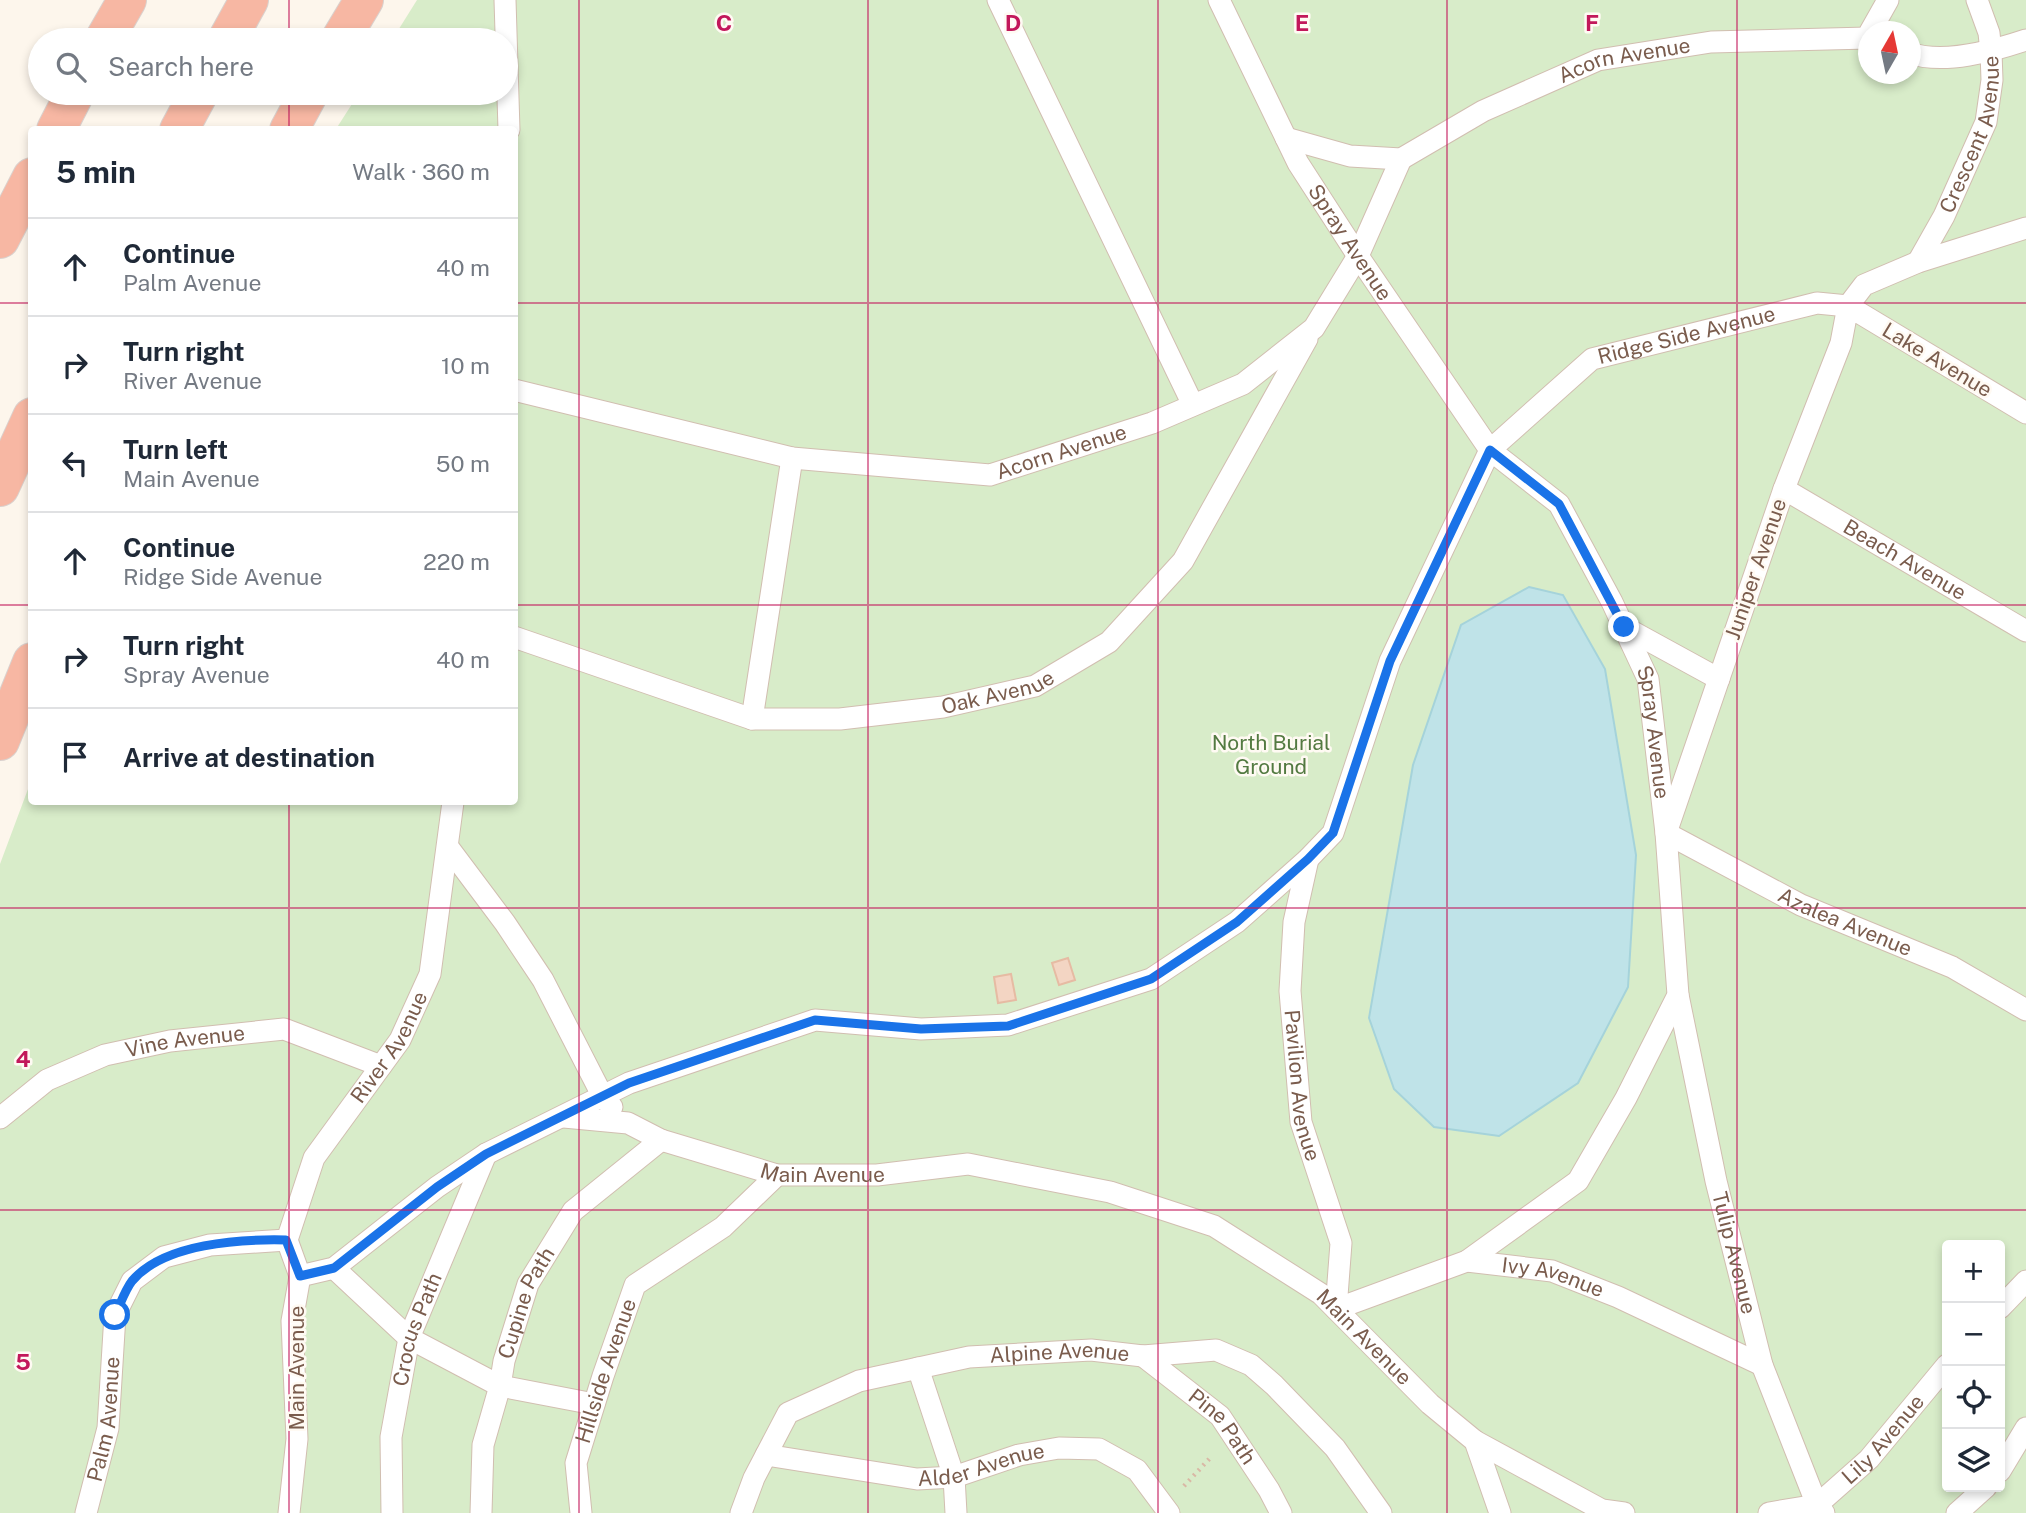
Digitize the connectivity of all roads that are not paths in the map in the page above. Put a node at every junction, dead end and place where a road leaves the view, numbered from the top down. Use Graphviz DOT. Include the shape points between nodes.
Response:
graph roads {
  1 [pos="127,0"];
  2 [pos="249,0"];
  3 [pos="364,0"];
  4 [pos="505,0"];
  5 [pos="998,0"];
  6 [pos="1219,0"];
  7 [pos="1888,0"];
  8 [pos="1977,0"];
  9 [pos="1876,21"];
  10 [pos="111,28"];
  11 [pos="234,28"];
  12 [pos="347,28"];
  13 [pos="506,28"];
  14 [pos="1858,35"];
  15 [pos="2026,40"];
  16 [pos="1991,52"];
  17 [pos="1921,57"];
  18 [pos="69,105"];
  19 [pos="193,105"];
  20 [pos="303,105"];
  21 [pos="508,105"];
  22 [pos="58,126"];
  23 [pos="181,126"];
  24 [pos="291,126"];
  25 [pos="509,126"];
  26 [pos="1286,138"];
  27 [pos="1401,159"];
  28 [pos="28,185"];
  29 [pos="2026,228"];
  30 [pos="0,239"];
  31 [pos="1358,256"];
  32 [pos="1918,262"];
  33 [pos="1848,306"];
  34 [pos="1314,328"];
  35 [pos="518,391"];
  36 [pos="1193,405"];
  37 [pos="2026,413"];
  38 [pos="28,426"];
  39 [pos="1490,450"];
  40 [pos="792,458"];
  41 [pos="0,487"];
  42 [pos="1784,489"];
  43 [pos="1624,627"];
  44 [pos="2026,631"];
  45 [pos="518,637"];
  46 [pos="28,673"];
  47 [pos="1719,679"];
  48 [pos="752,719"];
  49 [pos="0,741"];
  50 [pos="453,805"];
  51 [pos="1665,833"];
  52 [pos="448,847"];
  53 [pos="1308,859"];
  54 [pos="1678,995"];
  55 [pos="2026,1010"];
  56 [pos="381,1066"];
  57 [pos="603,1097"];
  58 [pos="561,1116"];
  59 [pos="0,1118"];
  60 [pos="628,1123"];
  61 [pos="661,1140"];
  62 [pos="486,1154"];
  63 [pos="778,1175"];
  64 [pos="286,1240"];
  65 [pos="1467,1261"];
  66 [pos="334,1268"];
  67 [pos="300,1276"];
  68 [pos="2026,1281"];
  69 [pos="2005,1303"];
  70 [pos="1336,1309"];
  71 [pos="409,1338"];
  72 [pos="1143,1356"];
  73 [pos="1762,1365"];
  74 [pos="1946,1366"];
  75 [pos="918,1368"];
  76 [pos="500,1386"];
  77 [pos="594,1404"];
  78 [pos="2026,1428"];
  79 [pos="1475,1441"];
  80 [pos="766,1455"];
  81 [pos="2005,1463"];
  82 [pos="954,1477"];
  83 [pos="1980,1492"];
  84 [pos="1821,1509"];
  85 [pos="86,1513"];
  86 [pos="289,1513"];
  87 [pos="392,1513"];
  88 [pos="481,1513"];
  89 [pos="581,1513"];
  90 [pos="741,1513"];
  91 [pos="956,1513"];
  92 [pos="1169,1513"];
  93 [pos="1281,1513"];
  94 [pos="1381,1513"];
  95 [pos="1500,1513"];
  96 [pos="1624,1513"];
  97 [pos="1769,1513"];
  98 [pos="1957,1513"];
  1 -- 10 [label="highway"];
  2 -- 11 [label="highway"];
  3 -- 12 [label="highway"];
  4 -- 13 [label="lane"];
  5 -- 36 [label="lane"];
  6 -- 26 [label="lane, Spray Avenue"];
  7 -- 9 [label="lane"];
  8 -- 16 [label="lane, Crescent Avenue"];
  14 -- 27 [label="lane, Acorn Avenue" via="1711,42 1598,60 1483,111"];
  15 -- 16 [label="lane"];
  16 -- 17 [label="lane"];
  16 -- 32 [label="lane, Crescent Avenue" via="1986,122"];
  18 -- 22 [label="highway"];
  19 -- 23 [label="highway"];
  20 -- 24 [label="highway"];
  21 -- 25 [label="lane"];
  26 -- 27 [label="lane" via="1350,156"];
  26 -- 31 [label="lane, Spray Avenue"];
  27 -- 31 [label="lane, Acorn Avenue"];
  28 -- 30 [label="highway"];
  29 -- 32 [label="lane"];
  31 -- 34 [label="lane, Acorn Avenue"];
  31 -- 39 [label="lane, Spray Avenue"];
  32 -- 33 [label="lane" via="1864,285"];
  33 -- 37 [label="lane, Lake Avenue"];
  33 -- 39 [label="lane, Ridge Side Avenue" via="1817,303 1592,359"];
  33 -- 42 [label="lane, Juniper Avenue" via="1841,343"];
  34 -- 36 [label="lane, Acorn Avenue" via="1243,384"];
  34 -- 48 [label="lane, Oak Avenue" via="1183,561 1109,642 1035,686 943,707 840,719"];
  35 -- 40 [label="lane, Acorn Avenue"];
  36 -- 40 [label="lane, Acorn Avenue" via="1152,423 990,475"];
  38 -- 41 [label="highway"];
  39 -- 43 [label="lane, Spray Avenue" via="1559,504"];
  39 -- 53 [label="lane, Ridge Side Avenue" via="1390,661 1333,833"];
  40 -- 48 [label="lane"];
  42 -- 44 [label="lane, Beach Avenue"];
  42 -- 47 [label="lane, Juniper Avenue"];
  43 -- 47 [label="lane"];
  43 -- 51 [label="lane, Spray Avenue" via="1648,679"];
  45 -- 48 [label="lane, Oak Avenue"];
  46 -- 49 [label="highway"];
  47 -- 51 [label="lane, Juniper Avenue"];
  50 -- 52 [label="lane, River Avenue"];
  51 -- 54 [label="lane, Spray Avenue"];
  51 -- 55 [label="lane, Azalea Avenue" via="1801,905 1952,967"];
  52 -- 56 [label="lane, River Avenue" via="430,974 400,1040"];
  52 -- 57 [label="lane" via="543,980"];
  53 -- 57 [label="lane, Ridge Side Avenue" via="1237,922 1151,979 1008,1026 921,1029 815,1020 629,1083"];
  53 -- 70 [label="lane, Pavilion Avenue" via="1294,922 1290,991 1301,1122 1341,1243"];
  54 -- 65 [label="lane" via="1578,1181"];
  54 -- 73 [label="lane, Tulip Avenue" via="1716,1181"];
  56 -- 59 [label="lane, Vine Avenue" via="284,1028 181,1040 105,1055 58,1075"];
  56 -- 64 [label="lane, River Avenue" via="314,1157"];
  57 -- 58 [label="lane, Ridge Side Avenue"];
  57 -- 60 [label="lane"];
  58 -- 60 [label="lane, Main Avenue"];
  58 -- 62 [label="lane, Main Avenue"];
  60 -- 61 [label="lane, Main Avenue"];
  61 -- 63 [label="lane, Main Avenue"];
  61 -- 76 [label="lane, Cupine Path" via="573,1211 528,1284"];
  62 -- 66 [label="lane, Main Avenue"];
  62 -- 71 [label="lane, Crocus Path"];
  63 -- 70 [label="lane, Main Avenue" via="877,1175 968,1164 1110,1192 1214,1226 1321,1294"];
  63 -- 77 [label="lane, Hillside Avenue" via="723,1227 635,1285"];
  64 -- 67 [label="lane"];
  64 -- 85 [label="lane, Palm Avenue" via="210,1245 164,1257 132,1281 115,1315 108,1428"];
  65 -- 70 [label="lane, Ivy Avenue"];
  65 -- 73 [label="lane, Ivy Avenue" via="1552,1271"];
  66 -- 67 [label="lane, Main Avenue"];
  66 -- 71 [label="lane"];
  67 -- 86 [label="lane, Main Avenue" via="292,1321 297,1439"];
  68 -- 69 [label="lane"];
  70 -- 79 [label="lane, Main Avenue" via="1430,1404"];
  71 -- 76 [label="lane"];
  71 -- 87 [label="lane, Crocus Path" via="391,1437"];
  72 -- 75 [label="lane, Alpine Avenue" via="1091,1350 1050,1352 969,1357"];
  72 -- 93 [label="lane, Pine Path" via="1220,1416"];
  72 -- 94 [label="lane, Alpine Avenue" via="1216,1350 1251,1365 1335,1448"];
  73 -- 84 [label="lane, Tulip Avenue"];
  74 -- 84 [label="lane, Lily Avenue"];
  75 -- 80 [label="lane, Alpine Avenue" via="859,1381 788,1413"];
  75 -- 82 [label="lane"];
  76 -- 77 [label="lane"];
  76 -- 88 [label="lane, Cupine Path" via="483,1445"];
  77 -- 89 [label="lane, Hillside Avenue" via="576,1463"];
  78 -- 81 [label="lane"];
  79 -- 95 [label="lane"];
  79 -- 96 [label="lane" via="1602,1510"];
  80 -- 82 [label="lane, Alder Avenue" via="917,1479"];
  80 -- 90 [label="lane, Alpine Avenue"];
  82 -- 91 [label="lane"];
  82 -- 92 [label="lane, Alder Avenue" via="1019,1455 1059,1448 1099,1449 1137,1470"];
  83 -- 98 [label="lane"];
  84 -- 97 [label="lane"];
}
